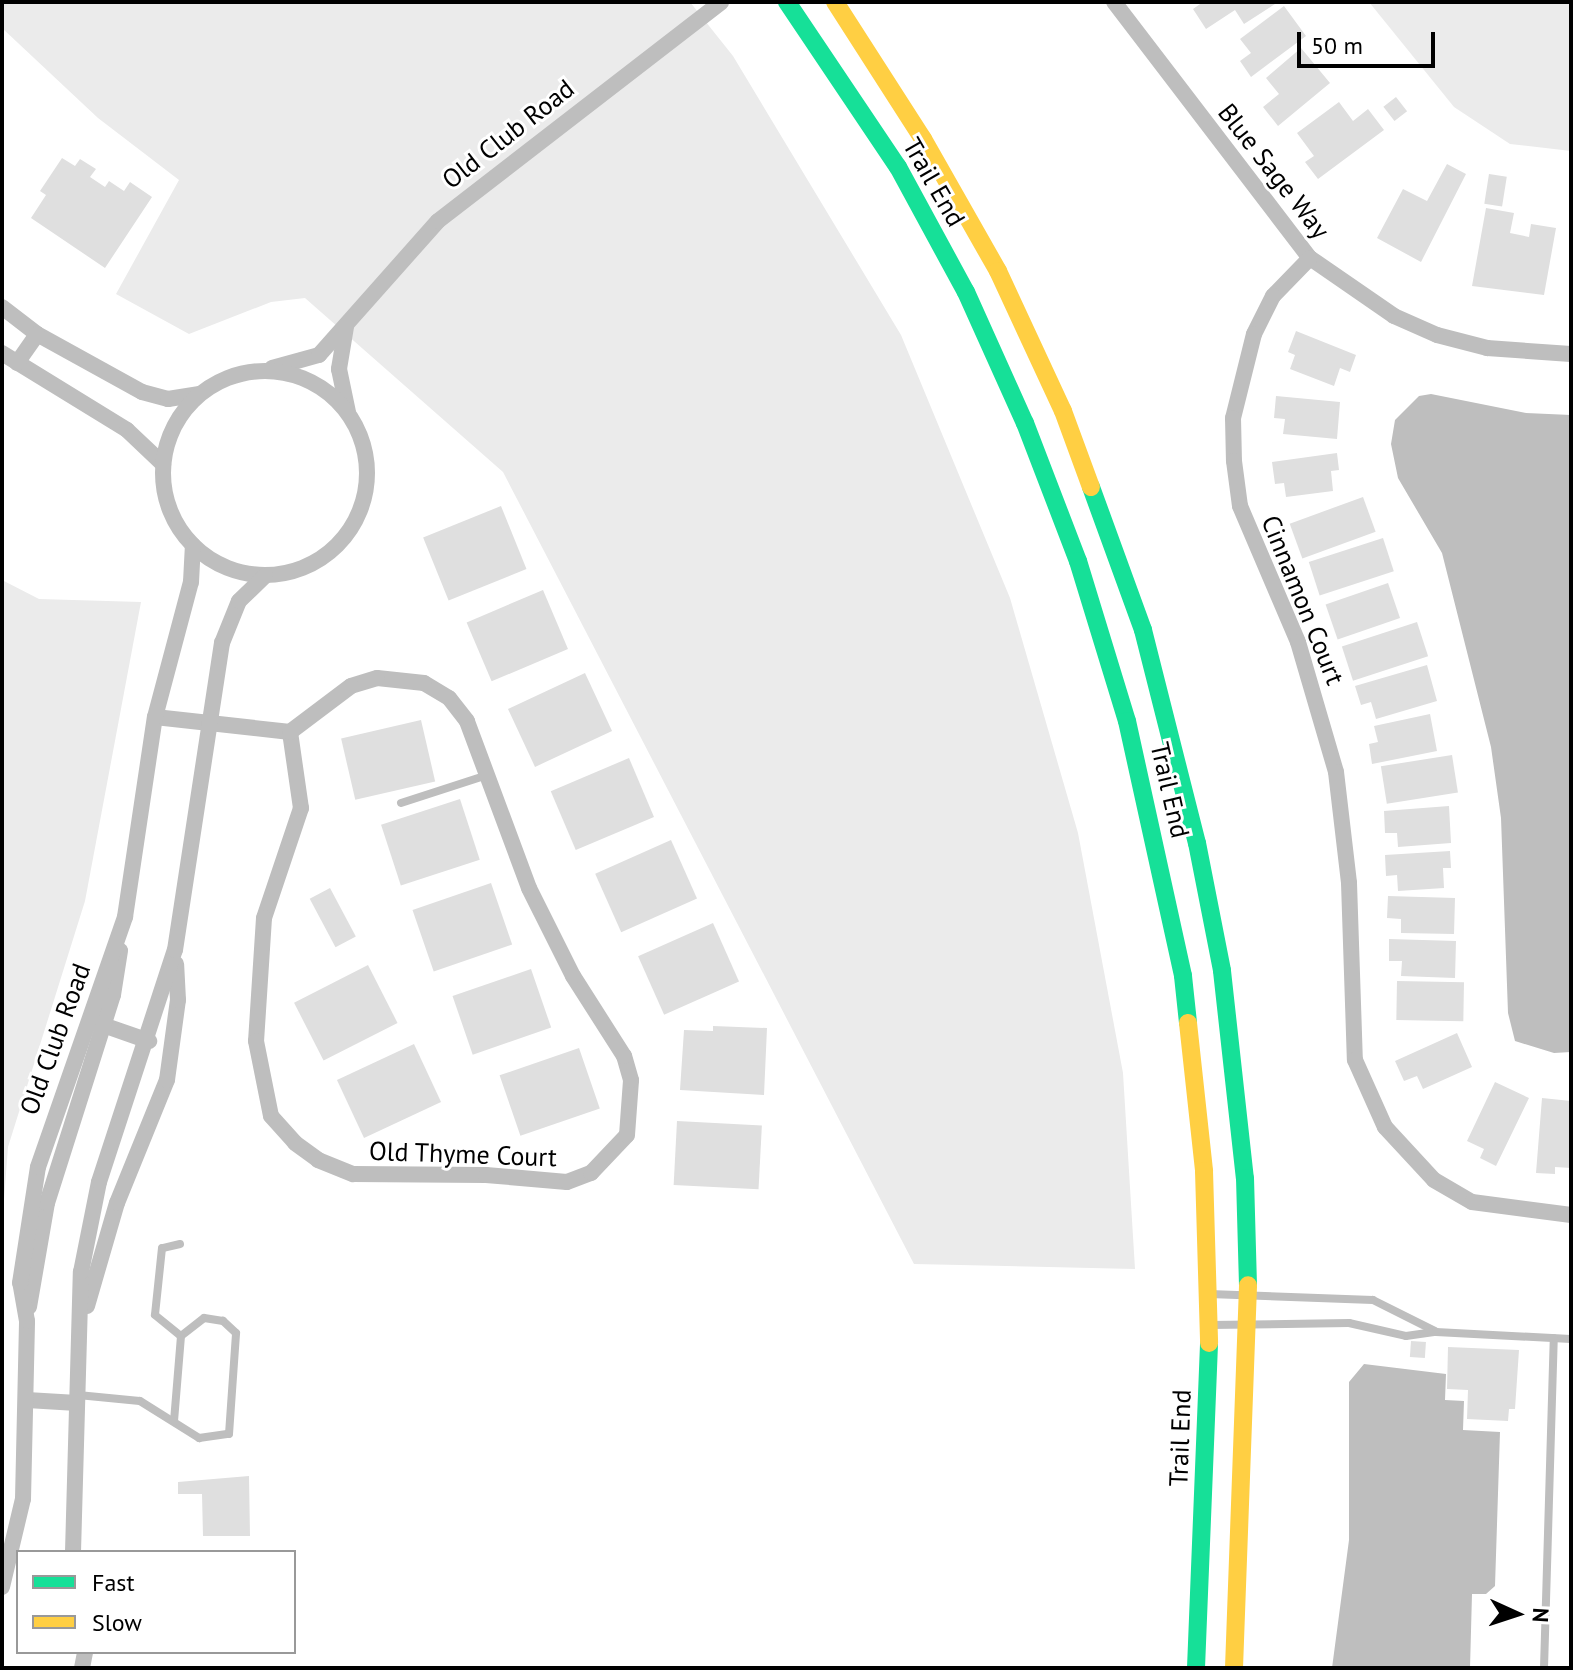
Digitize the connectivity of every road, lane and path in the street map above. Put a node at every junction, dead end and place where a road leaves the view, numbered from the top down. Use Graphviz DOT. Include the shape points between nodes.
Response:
graph roads {
  1 [pos="721,2"];
  2 [pos="835,2"];
  3 [pos="1114,2"];
  4 [pos="788,3"];
  5 [pos="1310,258"];
  6 [pos="2,307"];
  7 [pos="346,327"];
  8 [pos="37,334"];
  9 [pos="2,353"];
  10 [pos="1571,354"];
  11 [pos="17,363"];
  12 [pos="261,370"];
  13 [pos="200,394"];
  14 [pos="348,414"];
  15 [pos="163,464"];
  16 [pos="193,545"];
  17 [pos="265,576"];
  18 [pos="155,717"];
  19 [pos="207,724"];
  20 [pos="290,732"];
  21 [pos="487,775"];
  22 [pos="401,803"];
  23 [pos="125,917"];
  24 [pos="175,950"];
  25 [pos="103,1025"];
  26 [pos="149,1041"];
  27 [pos="1571,1215"];
  28 [pos="180,1244"];
  29 [pos="1209,1294"];
  30 [pos="1250,1295"];
  31 [pos="27,1321"];
  32 [pos="83,1322"];
  33 [pos="1249,1324"];
  34 [pos="1210,1325"];
  35 [pos="1436,1332"];
  36 [pos="181,1336"];
  37 [pos="1554,1338"];
  38 [pos="1571,1339"];
  39 [pos="77,1399"];
  40 [pos="27,1400"];
  41 [pos="174,1421"];
  42 [pos="73,1550"];
  43 [pos="2,1587"];
  44 [pos="1196,1668"];
  45 [pos="1234,1668"];
  46 [pos="1544,1668"];
  1 -- 7 [label="street, Old Club Road" via="438,221"];
  2 -- 30 [label="street, Trail End" via="923,139 998,271 1063,411 1143,630 1197,843 1222,971 1241,1138"];
  3 -- 5 [label="street, Blue Sage Way"];
  4 -- 29 [label="street, Trail End" via="898,167 966,292 1025,423 1078,561 1127,721 1183,976 1204,1171"];
  5 -- 10 [label="street, Blue Sage Way" via="1394,316 1437,335 1487,348"];
  5 -- 27 [label="street, Cinnamon Court" via="1273,296 1254,334 1233,418 1234,461 1240,506 1298,642 1336,772 1349,883 1355,1060 1367,1093 1408,1157 1472,1202"];
  6 -- 8 [label="street"];
  7 -- 12 [label="street, Old Club Road" via="319,355"];
  7 -- 14 [label="street" via="339,369"];
  8 -- 11 [label="street"];
  8 -- 13 [label="street" via="142,392 168,399"];
  9 -- 11 [label="street"];
  11 -- 15 [label="street" via="127,430"];
  12 -- 13 [label="street" via="222,380"];
  12 -- 14 [label="street" via="311,382"];
  13 -- 15 [label="street" via="175,424"];
  14 -- 17 [label="street" via="366,457 366,483 355,521 322,558 289,573"];
  15 -- 16 [label="street" via="169,508"];
  16 -- 17 [label="street" via="223,567"];
  16 -- 18 [label="street, Old Club Road" via="191,582"];
  17 -- 19 [label="street" via="239,601 222,643"];
  18 -- 19 [label="street"];
  18 -- 23 [label="street, Old Club Road"];
  19 -- 20 [label="street"];
  19 -- 24 [label="street"];
  20 -- 21 [label="street, Old Thyme Court" via="351,686 377,678 424,683 449,698 467,721"];
  20 -- 21 [label="street, Old Thyme Court" via="301,808 264,918 256,981 261,1082 271,1116 295,1143 318,1160 353,1174 567,1182 591,1173 627,1135 633,1110 624,1056 548,928"];
  21 -- 22 [label="lane"];
  23 -- 25 [label="street, Old Club Road"];
  23 -- 31 [label="street, Old Club Road" via="38,1167 20,1283"];
  24 -- 26 [label="street"];
  24 -- 32 [label="street" via="178,1000 167,1080 117,1203"];
  25 -- 26 [label="street"];
  25 -- 31 [label="street, Old Club Road" via="47,1203"];
  26 -- 32 [label="street" via="99,1182 81,1272"];
  28 -- 36 [label="lane" via="162,1248 155,1315"];
  29 -- 30 [label="lane"];
  29 -- 34 [label="street, Trail End"];
  30 -- 33 [label="street, Trail End"];
  30 -- 35 [label="lane" via="1373,1300"];
  31 -- 40 [label="street, Old Club Road"];
  32 -- 39 [label="street"];
  33 -- 34 [label="lane"];
  33 -- 35 [label="lane" via="1349,1323 1406,1336"];
  33 -- 45 [label="street, Trail End"];
  34 -- 44 [label="street, Trail End"];
  35 -- 37 [label="lane"];
  36 -- 41 [label="lane"];
  36 -- 41 [label="lane" via="204,1318 223,1321 236,1333 234,1419 229,1434 199,1438"];
  37 -- 38 [label="lane"];
  37 -- 46 [label="lane"];
  39 -- 40 [label="street"];
  39 -- 41 [label="lane" via="140,1401"];
  39 -- 42 [label="street"];
  40 -- 43 [label="street, Old Club Road" via="23,1499"];
}
